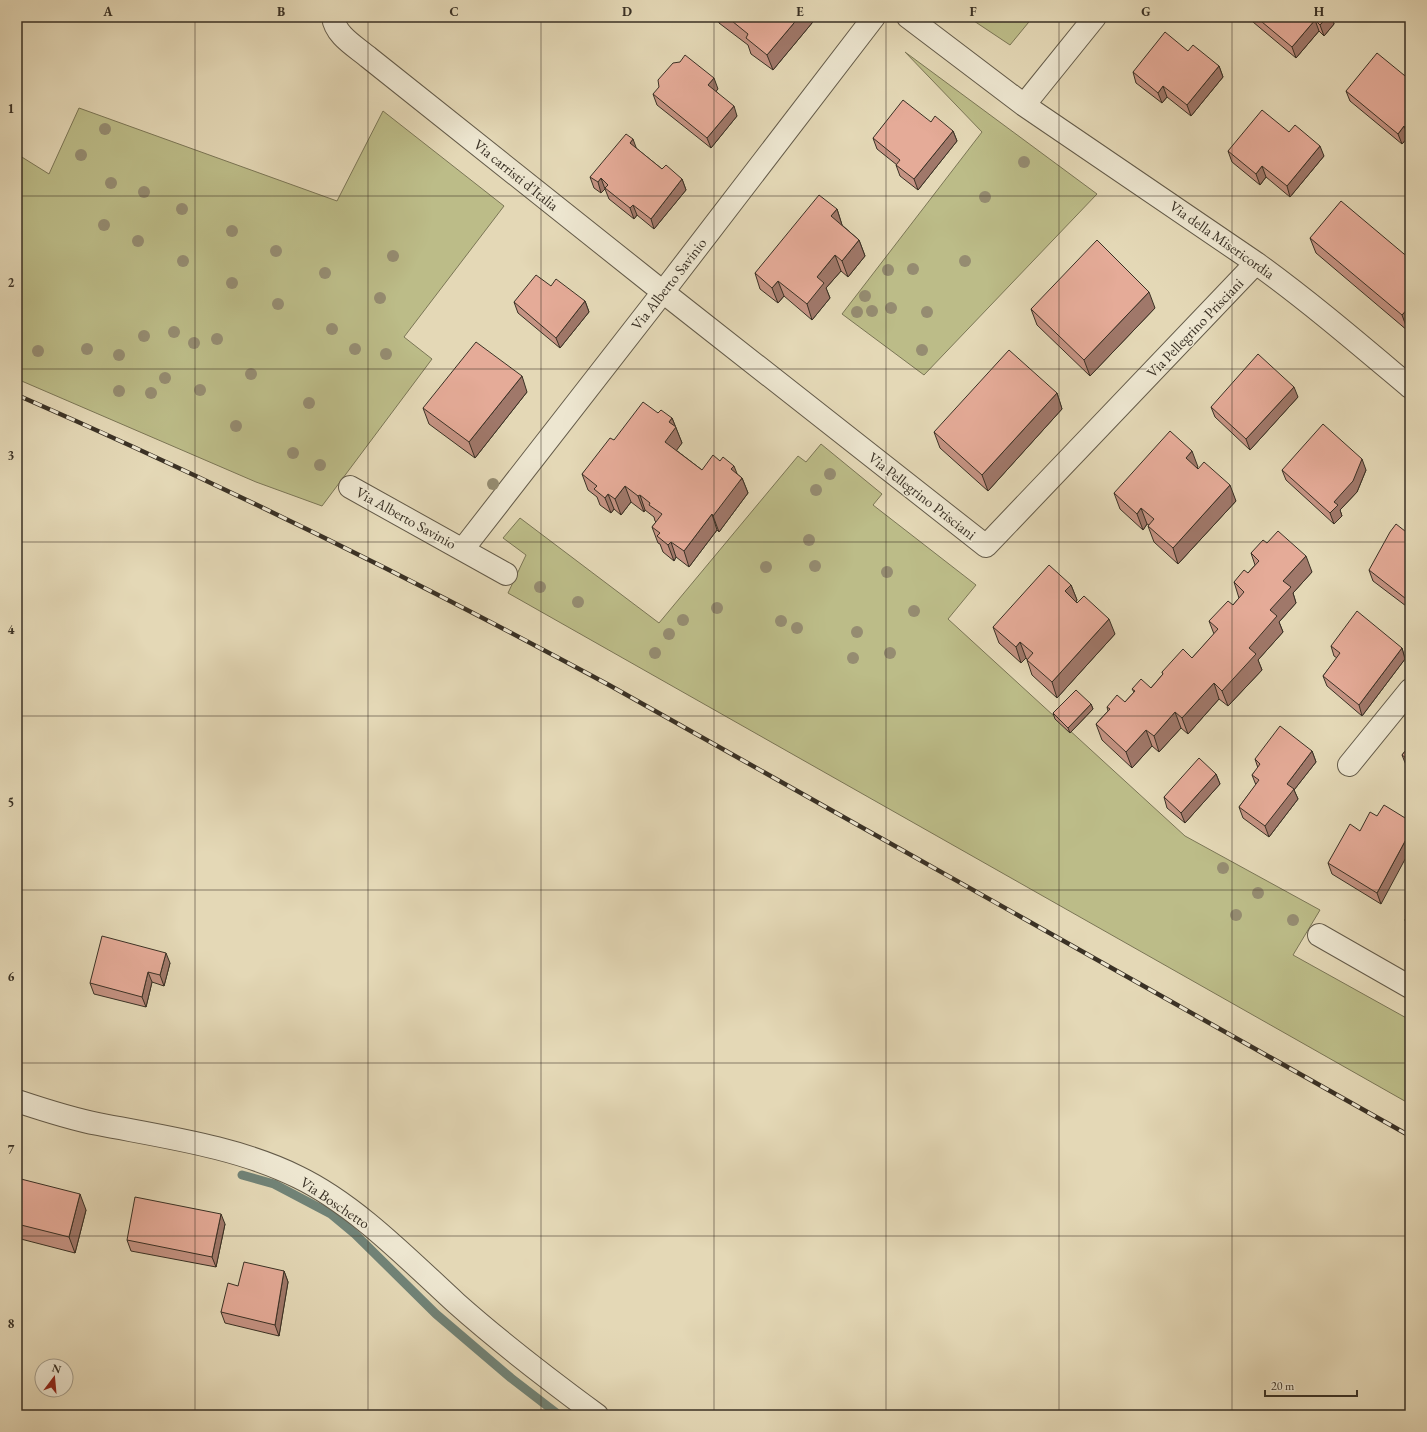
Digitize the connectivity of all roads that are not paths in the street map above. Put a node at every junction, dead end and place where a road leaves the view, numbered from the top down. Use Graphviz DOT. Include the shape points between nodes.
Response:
graph roads {
  1 [pos="333,17"];
  2 [pos="874,17"];
  3 [pos="908,17"];
  4 [pos="1095,17"];
  5 [pos="1024,105"];
  6 [pos="1256,264"];
  7 [pos="663,292"];
  8 [pos="1410,387"];
  9 [pos="350,487"];
  10 [pos="463,549"];
  11 [pos="506,574"];
  12 [pos="1410,690"];
  13 [pos="1349,765"];
  14 [pos="1319,936"];
  15 [pos="1410,987"];
  16 [pos="17,1102"];
  17 [pos="597,1415"];
  1 -- 7 [label="street, Via carristi d'Italia" via="334,24 341,34 368,57"];
  2 -- 7 [label="street, Via Alberto Savinio"];
  3 -- 5 [label="street, Via della Misericordia"];
  4 -- 5 [label="street"];
  5 -- 6 [label="street, Via della Misericordia"];
  6 -- 7 [label="street, Via Pellegrino Prisciani" via="986,546"];
  6 -- 8 [label="street, Via della Misericordia" via="1317,309"];
  7 -- 10 [label="street, Via Alberto Savinio"];
  9 -- 10 [label="street, Via Alberto Savinio"];
  10 -- 11 [label="street, Via Alberto Savinio"];
  12 -- 13 [label="street"];
  14 -- 15 [label="street"];
  16 -- 17 [label="street, Via Boschetto" via="97,1124 149,1133 229,1153 262,1162 299,1177 374,1229 485,1328"];
}
